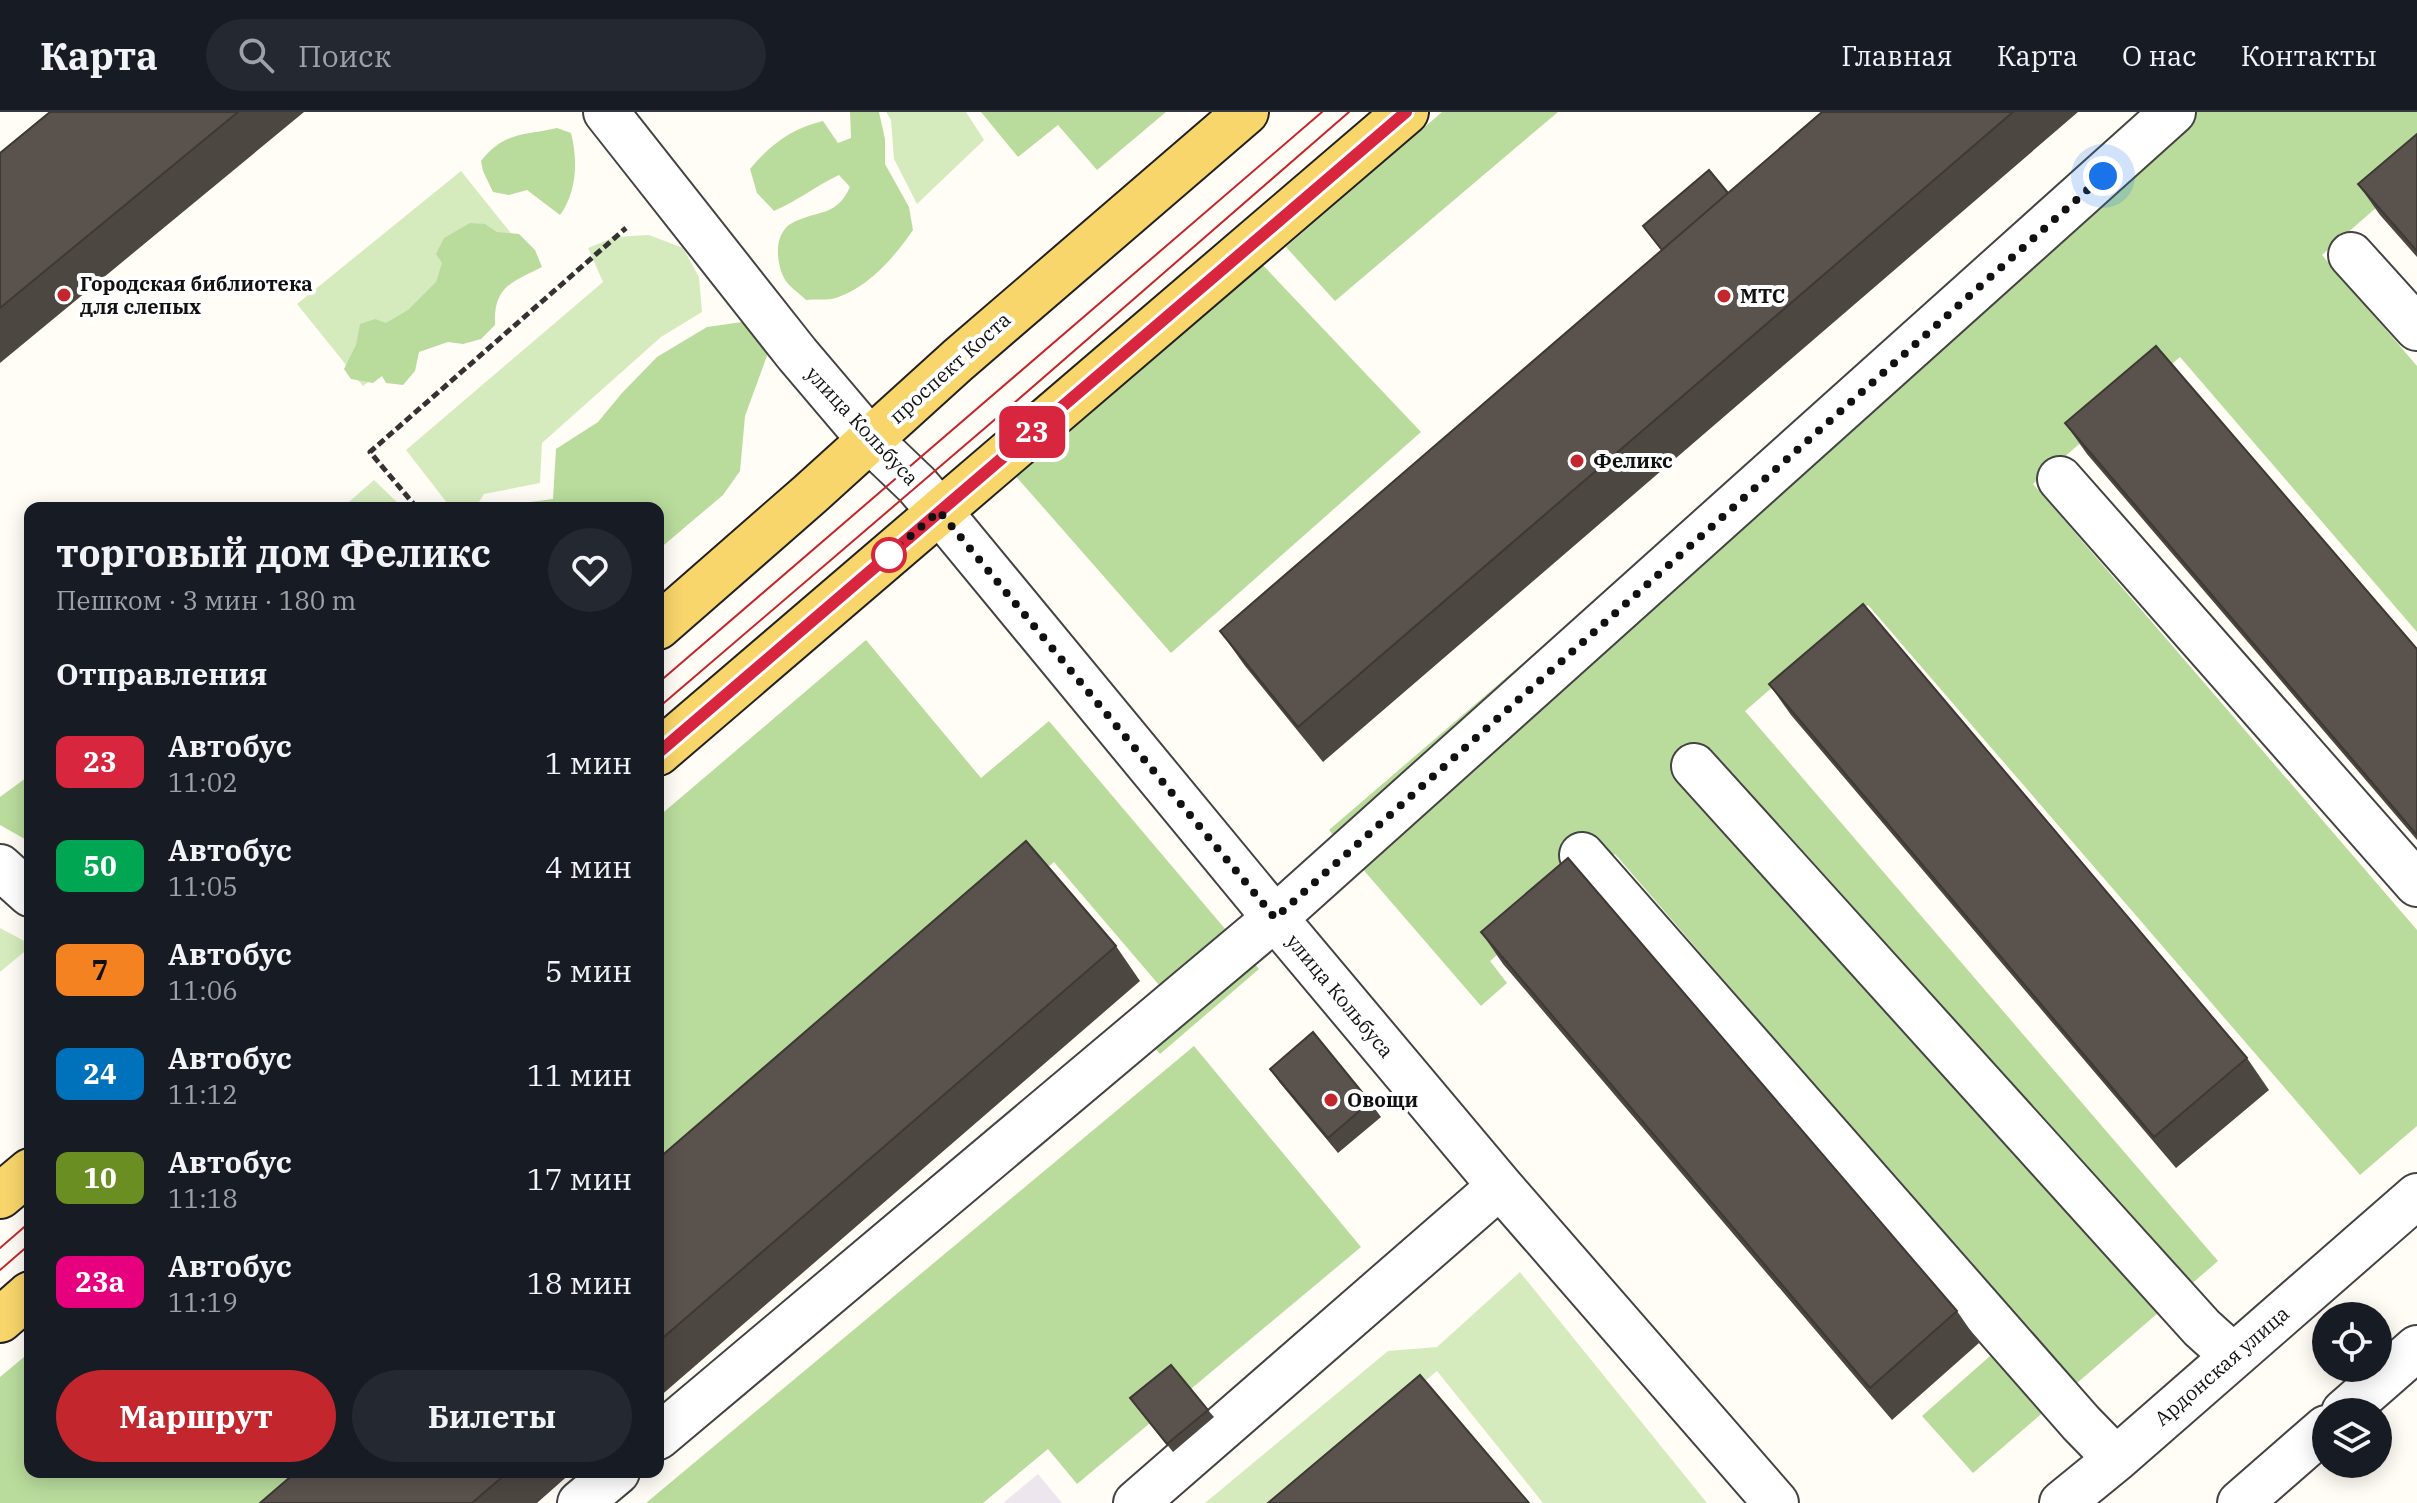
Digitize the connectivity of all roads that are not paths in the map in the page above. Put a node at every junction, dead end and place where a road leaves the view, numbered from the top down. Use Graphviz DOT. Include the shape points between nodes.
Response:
graph roads {
  1 [pos="1246,112"];
  2 [pos="1406,112"];
  3 [pos="2173,112"];
  4 [pos="625,119"];
  5 [pos="2351,255"];
  6 [pos="2417,328"];
  7 [pos="870,440"];
  8 [pos="2060,479"];
  9 [pos="939,511"];
  10 [pos="664,622"];
  11 [pos="664,748"];
  12 [pos="1694,766"];
  13 [pos="1582,855"];
  14 [pos="0,867"];
  15 [pos="2417,884"];
  16 [pos="24,889"];
  17 [pos="1275,918"];
  18 [pos="24,1176"];
  19 [pos="1500,1186"];
  20 [pos="0,1196"];
  21 [pos="2417,1196"];
  22 [pos="24,1299"];
  23 [pos="0,1320"];
  24 [pos="2417,1348"];
  25 [pos="2233,1356"];
  26 [pos="2360,1398"];
  27 [pos="664,1432"];
  28 [pos="2312,1440"];
  29 [pos="2116,1459"];
  30 [pos="610,1478"];
  31 [pos="580,1503"];
  32 [pos="1136,1503"];
  33 [pos="1776,1503"];
  34 [pos="2062,1503"];
  35 [pos="2240,1503"];
  1 -- 7 [label="main road, проспект Коста"];
  2 -- 9 [label="main road"];
  3 -- 17 [label="street"];
  4 -- 7 [label="street, улица Кольбуса" via="797,354"];
  5 -- 6 [label="street"];
  7 -- 9 [label="street, улица Кольбуса"];
  7 -- 10 [label="main road, проспект Коста"];
  8 -- 15 [label="street"];
  9 -- 11 [label="main road"];
  9 -- 17 [label="street, улица Кольбуса"];
  12 -- 25 [label="street"];
  13 -- 29 [label="street"];
  14 -- 16 [label="street"];
  17 -- 19 [label="street, улица Кольбуса"];
  17 -- 27 [label="street"];
  18 -- 20 [label="main road"];
  19 -- 32 [label="street"];
  19 -- 33 [label="street, улица Кольбуса"];
  21 -- 25 [label="street, Ардонская улица"];
  22 -- 23 [label="main road"];
  24 -- 26 [label="street"];
  25 -- 29 [label="street, Ардонская улица"];
  28 -- 35 [label="street"];
  29 -- 34 [label="street, Ардонская улица"];
  30 -- 31 [label="street"];
}
